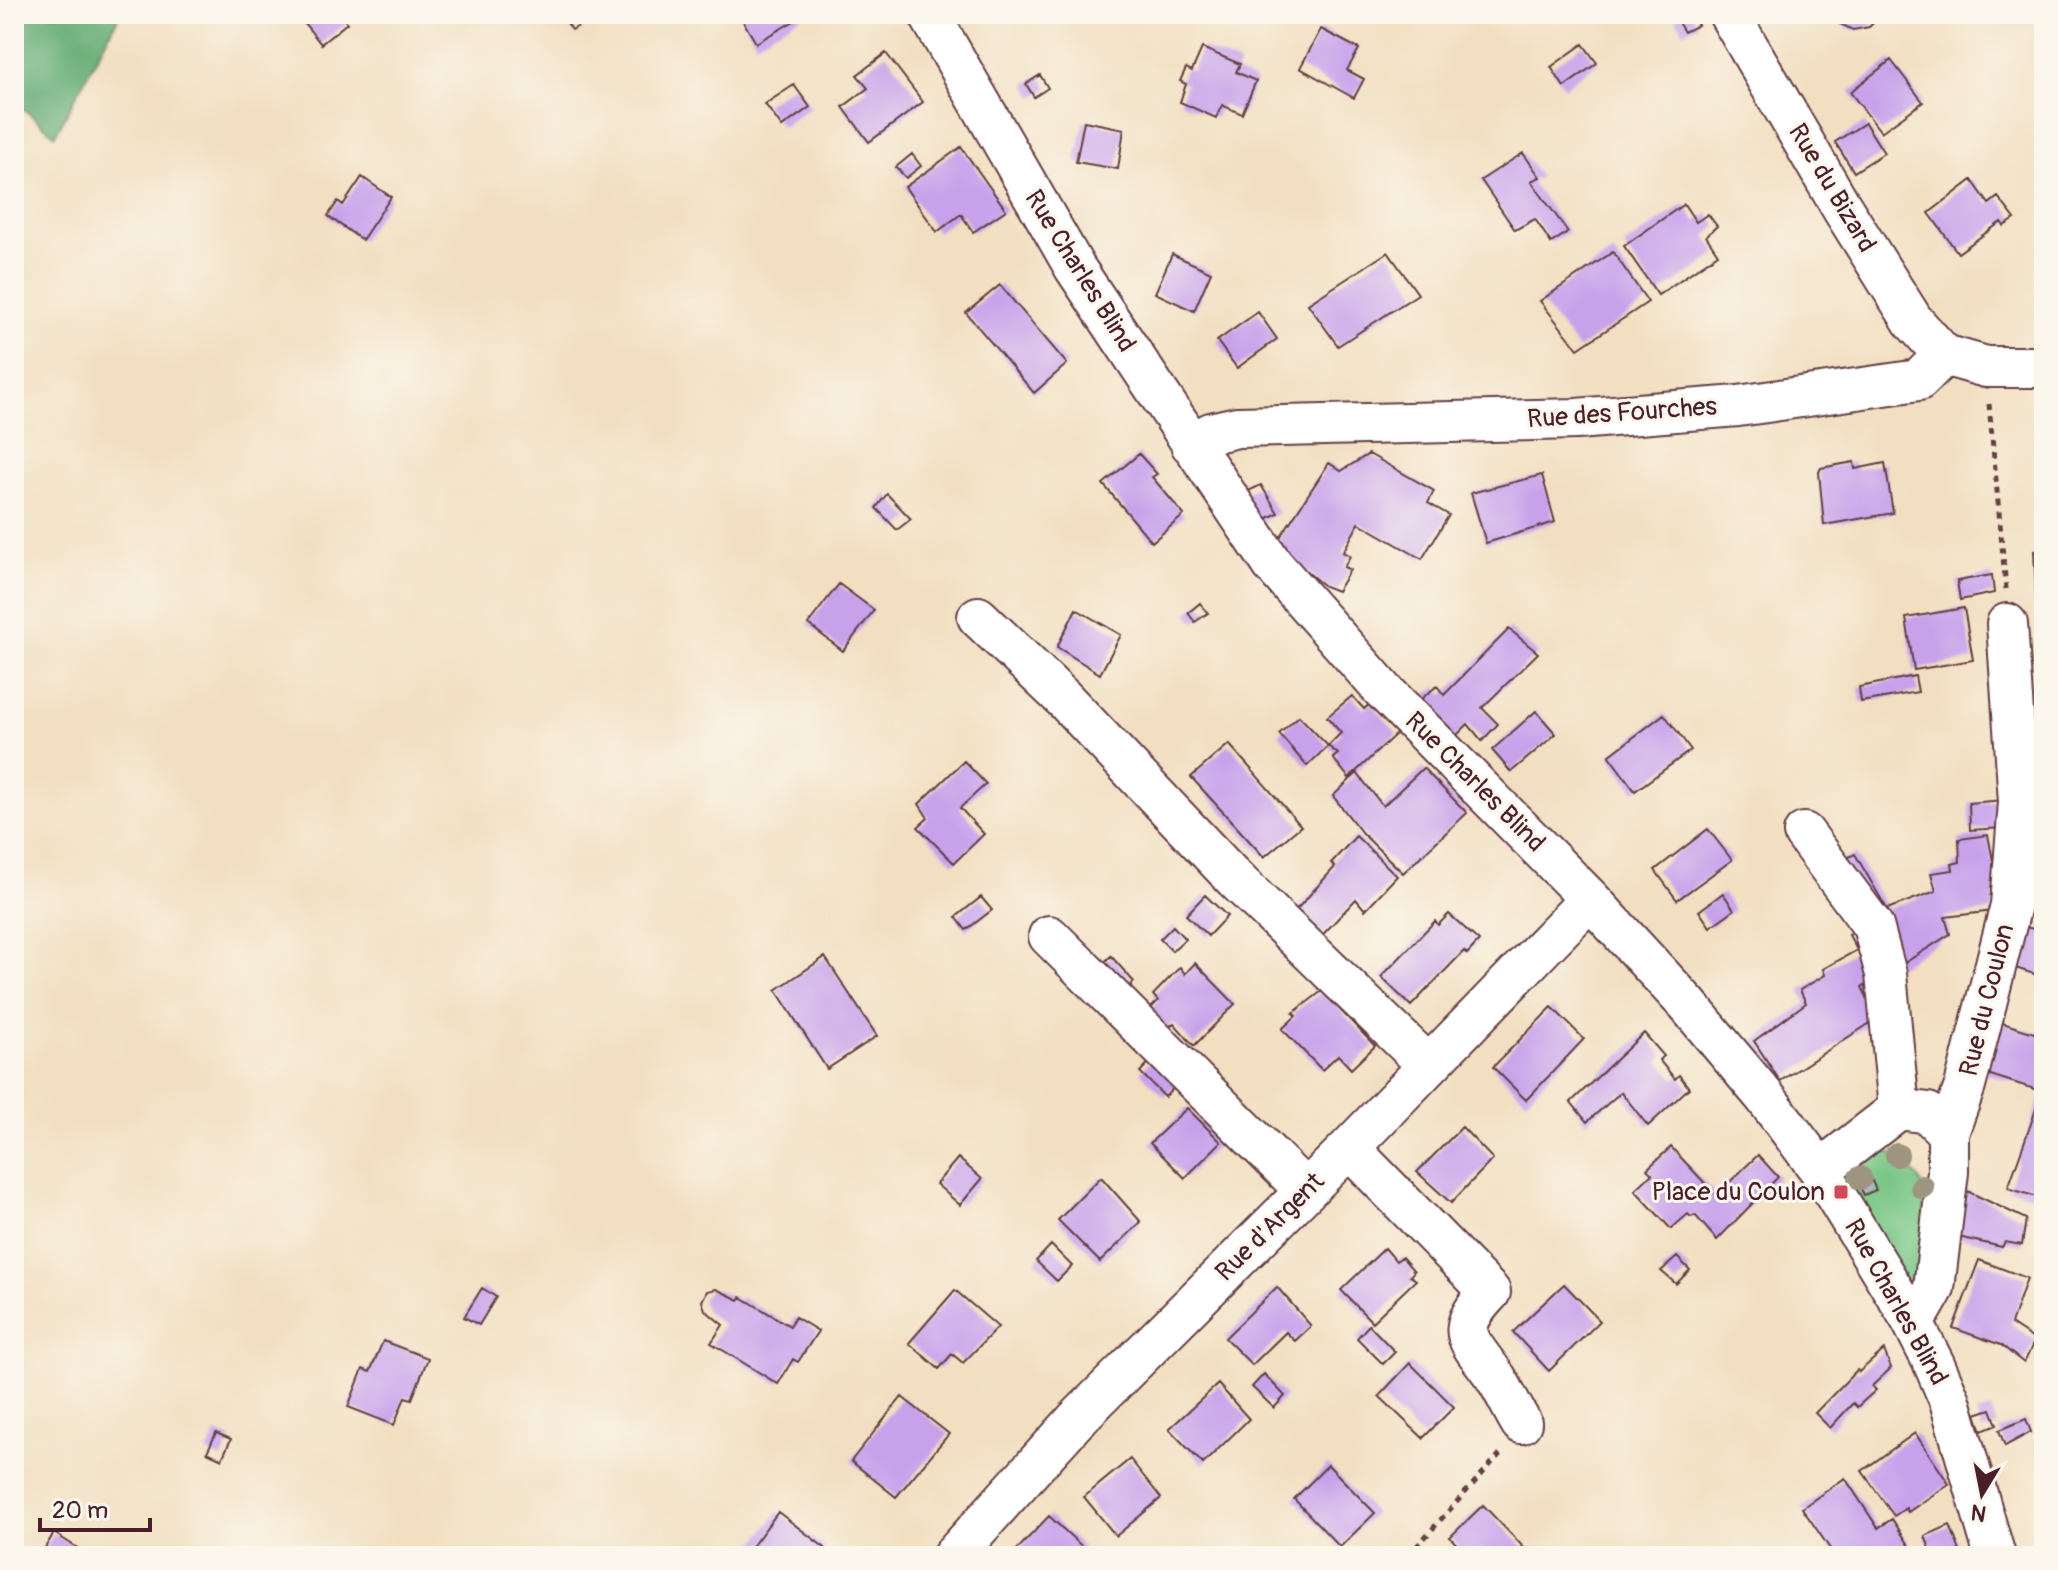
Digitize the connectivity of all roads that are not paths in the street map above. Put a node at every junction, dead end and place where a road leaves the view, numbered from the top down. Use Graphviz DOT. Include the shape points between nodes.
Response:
graph roads {
  1 [pos="929,14"];
  2 [pos="1729,14"];
  3 [pos="1944,355"];
  4 [pos="2044,367"];
  5 [pos="1191,444"];
  6 [pos="978,617"];
  7 [pos="2007,624"];
  8 [pos="1804,833"];
  9 [pos="1590,899"];
  10 [pos="1049,936"];
  11 [pos="1428,1065"];
  12 [pos="1899,1109"];
  13 [pos="1948,1133"];
  14 [pos="1349,1148"];
  15 [pos="1820,1170"];
  16 [pos="1306,1191"];
  17 [pos="1911,1319"];
  18 [pos="1521,1423"];
  19 [pos="953,1556"];
  20 [pos="1995,1556"];
  1 -- 5 [label="street, Rue Charles Blind" via="1075,268"];
  2 -- 3 [label="street, Rue du Bizard" via="1913,321"];
  3 -- 4 [label="street" via="1986,367"];
  3 -- 5 [label="street, Rue des Fourches" via="1919,380 1738,406 1576,419 1237,427"];
  5 -- 9 [label="street, Rue Charles Blind" via="1242,522 1307,604 1383,690"];
  6 -- 11 [label="street" via="1235,879"];
  7 -- 13 [label="street, Rue du Coulon" via="2019,802 2011,905"];
  8 -- 12 [label="street" via="1873,926 1886,974"];
  9 -- 11 [label="street, Rue d'Argent"];
  9 -- 15 [label="street, Rue Charles Blind" via="1687,1004"];
  10 -- 16 [label="street"];
  11 -- 14 [label="street, Rue d'Argent"];
  12 -- 13 [label="street" via="1928,1113"];
  12 -- 15 [label="street"];
  13 -- 17 [label="street" via="1934,1288"];
  14 -- 16 [label="street, Rue d'Argent"];
  14 -- 18 [label="street" via="1490,1292 1471,1312 1466,1331"];
  15 -- 17 [label="street, Rue Charles Blind"];
  16 -- 19 [label="street, Rue d'Argent" via="1076,1420"];
  17 -- 20 [label="street, Rue Charles Blind" via="1950,1401"];
}
